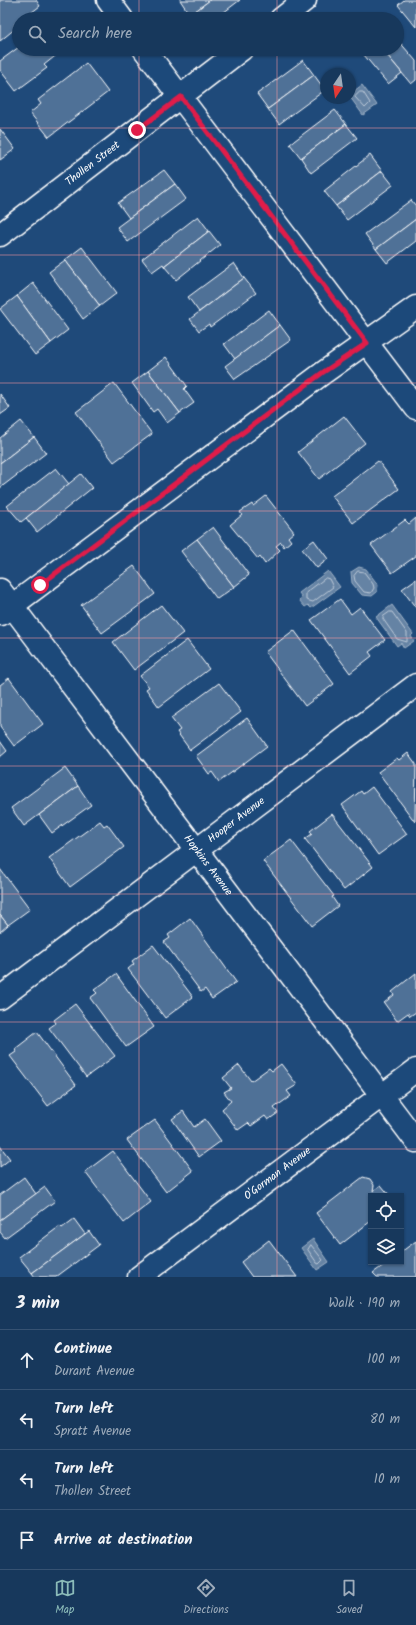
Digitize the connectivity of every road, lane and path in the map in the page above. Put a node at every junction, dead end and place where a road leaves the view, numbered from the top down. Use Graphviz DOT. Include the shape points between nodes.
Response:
graph roads {
  1 [pos="108,0"];
  2 [pos="305,0"];
  3 [pos="117,12"];
  4 [pos="290,12"];
  5 [pos="149,56"];
  6 [pos="233,56"];
  7 [pos="181,97"];
  8 [pos="0,236"];
  9 [pos="416,307"];
  10 [pos="367,343"];
  11 [pos="416,408"];
  12 [pos="4,604"];
  13 [pos="416,685"];
  14 [pos="197,850"];
  15 [pos="0,998"];
  16 [pos="416,1070"];
  17 [pos="382,1096"];
  18 [pos="416,1141"];
  19 [pos="139,1277"];
  1 -- 3 [label="street"];
  2 -- 4 [label="street"];
  5 -- 7 [label="street"];
  6 -- 7 [label="street, Thollen Street"];
  7 -- 8 [label="street, Thollen Street"];
  7 -- 10 [label="street"];
  9 -- 10 [label="street"];
  10 -- 11 [label="street"];
  10 -- 12 [label="street"];
  12 -- 14 [label="street, Hopkins Avenue"];
  13 -- 14 [label="street, Hooper Avenue"];
  14 -- 15 [label="street, Hooper Avenue"];
  14 -- 17 [label="street, Hopkins Avenue"];
  16 -- 17 [label="street, O'Gorman Avenue"];
  17 -- 18 [label="street, Hopkins Avenue"];
  17 -- 19 [label="street, O'Gorman Avenue"];
}
